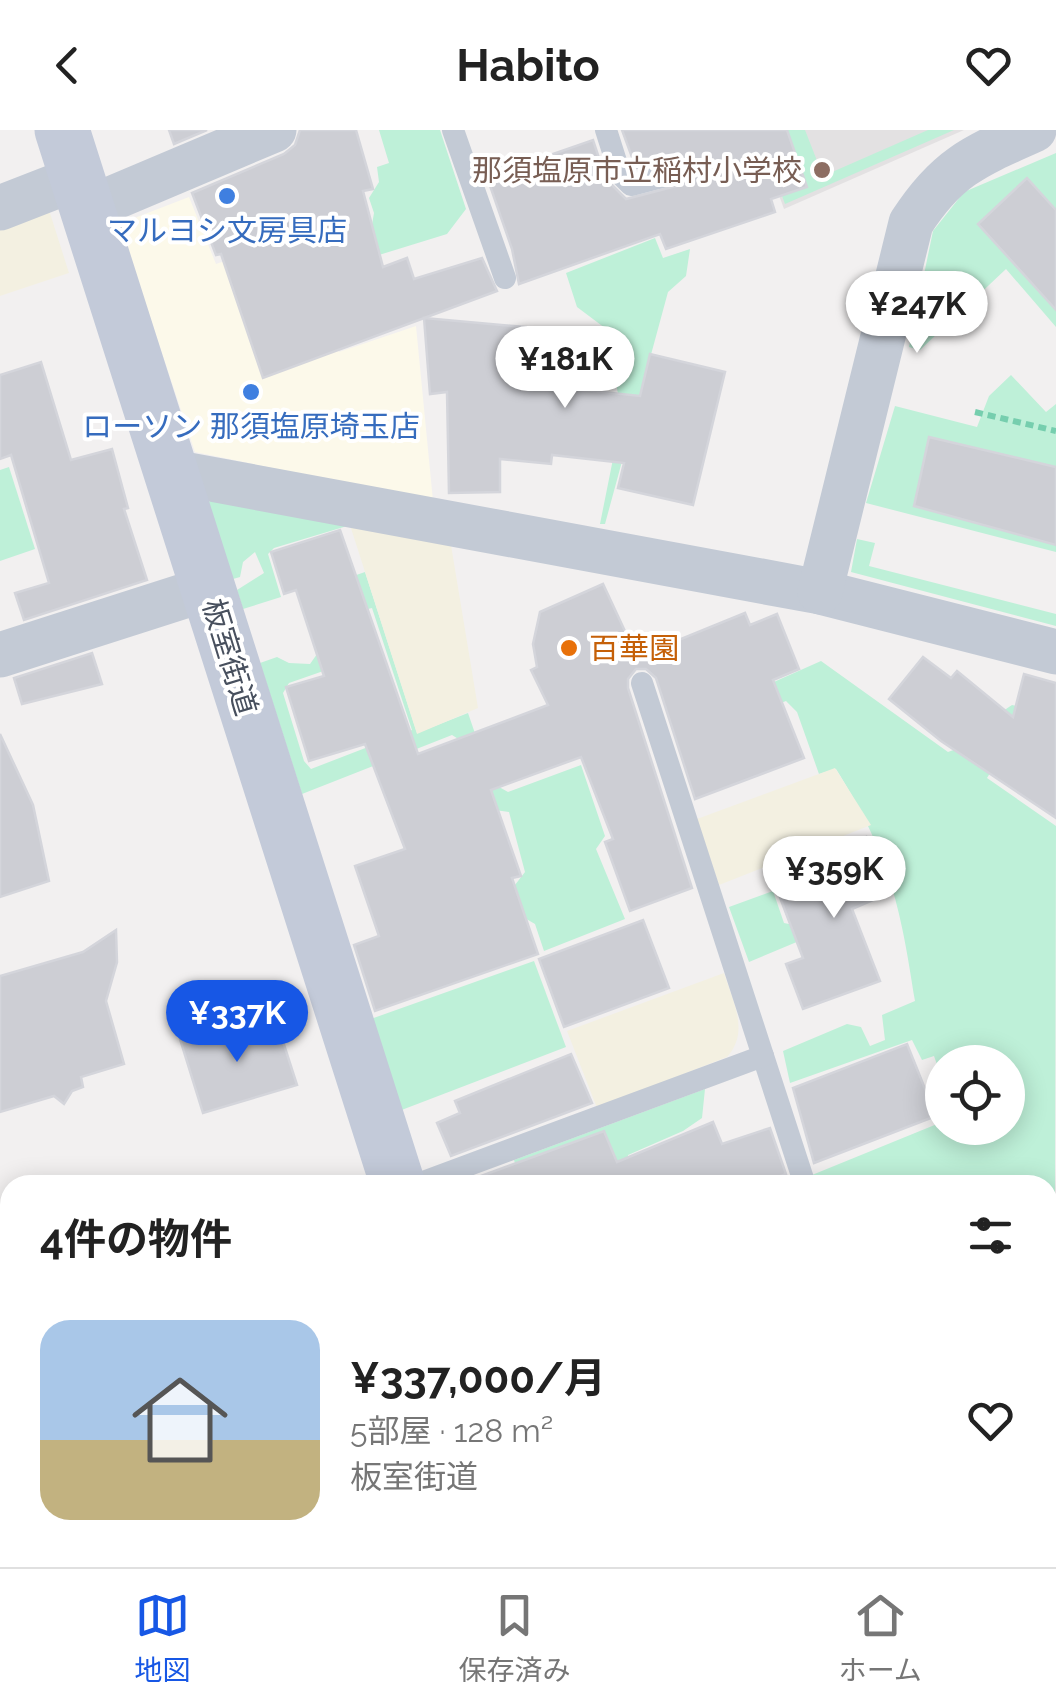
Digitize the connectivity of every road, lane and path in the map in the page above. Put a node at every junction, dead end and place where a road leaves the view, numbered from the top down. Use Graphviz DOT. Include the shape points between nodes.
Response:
graph roads {
  1 [pos="274,130"];
  2 [pos="453,130"];
  3 [pos="606,130"];
  4 [pos="1034,130"];
  5 [pos="75,172"];
  6 [pos="677,174"];
  7 [pos="0,208"];
  8 [pos="505,278"];
  9 [pos="976,412"];
  10 [pos="1056,431"];
  11 [pos="173,472"];
  12 [pos="209,588"];
  13 [pos="820,592"];
  14 [pos="1056,652"];
  15 [pos="0,655"];
  16 [pos="642,682"];
  17 [pos="763,1056"];
  18 [pos="395,1175"];
  19 [pos="442,1175"];
  20 [pos="802,1175"];
  1 -- 5 [label="street"];
  2 -- 8 [label="lane"];
  3 -- 6 [label="lane" via="630,185"];
  4 -- 13 [label="street" via="964,160 934,187 911,223"];
  5 -- 7 [label="street"];
  5 -- 11 [label="main road, 板室街道"];
  9 -- 10 [label="path"];
  11 -- 12 [label="main road, 板室街道"];
  11 -- 13 [label="street"];
  12 -- 15 [label="street"];
  12 -- 18 [label="main road, 板室街道"];
  13 -- 14 [label="street"];
  16 -- 17 [label="lane"];
  17 -- 19 [label="lane"];
  17 -- 20 [label="lane"];
}
